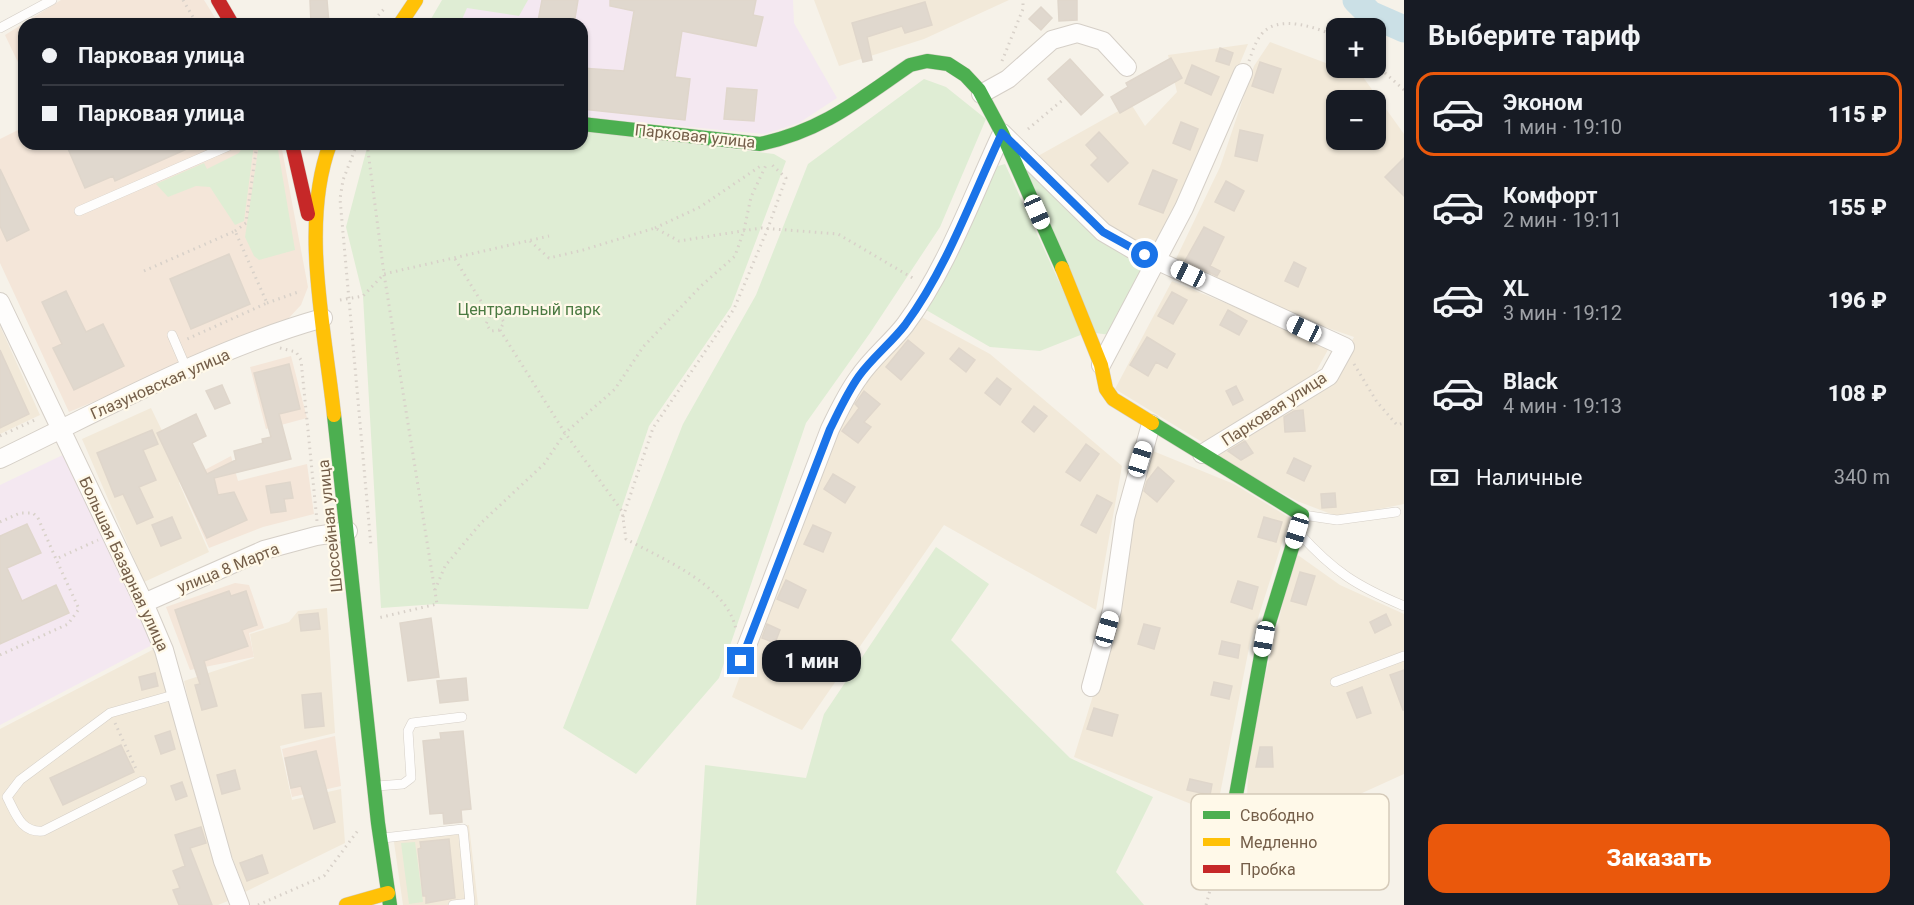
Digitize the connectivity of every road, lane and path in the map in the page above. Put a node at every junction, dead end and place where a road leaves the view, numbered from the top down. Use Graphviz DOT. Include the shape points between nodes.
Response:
graph roads {
  1 [pos="52,0"];
  2 [pos="183,0"];
  3 [pos="218,0"];
  4 [pos="393,0"];
  5 [pos="416,0"];
  6 [pos="1023,0"];
  7 [pos="18,18"];
  8 [pos="19,18"];
  9 [pos="194,18"];
  10 [pos="228,18"];
  11 [pos="376,18"];
  12 [pos="404,18"];
  13 [pos="0,28"];
  14 [pos="1326,32"];
  15 [pos="999,66"];
  16 [pos="1127,67"];
  17 [pos="1243,73"];
  18 [pos="1386,74"];
  19 [pos="1404,90"];
  20 [pos="981,94"];
  21 [pos="1065,98"];
  22 [pos="588,125"];
  23 [pos="1028,129"];
  24 [pos="1002,133"];
  25 [pos="219,150"];
  26 [pos="256,150"];
  27 [pos="293,150"];
  28 [pos="328,150"];
  29 [pos="355,150"];
  30 [pos="368,150"];
  31 [pos="768,160"];
  32 [pos="79,211"];
  33 [pos="655,228"];
  34 [pos="768,228"];
  35 [pos="744,230"];
  36 [pos="235,231"];
  37 [pos="549,237"];
  38 [pos="530,241"];
  39 [pos="315,248"];
  40 [pos="455,258"];
  41 [pos="1158,260"];
  42 [pos="144,271"];
  43 [pos="384,274"];
  44 [pos="928,287"];
  45 [pos="0,302"];
  46 [pos="490,316"];
  47 [pos="323,318"];
  48 [pos="500,330"];
  49 [pos="174,340"];
  50 [pos="278,347"];
  51 [pos="1345,347"];
  52 [pos="1101,365"];
  53 [pos="187,370"];
  54 [pos="53,411"];
  55 [pos="1404,423"];
  56 [pos="1151,424"];
  57 [pos="61,430"];
  58 [pos="565,433"];
  59 [pos="0,436"];
  60 [pos="1202,454"];
  61 [pos="0,459"];
  62 [pos="1396,512"];
  63 [pos="1302,515"];
  64 [pos="623,517"];
  65 [pos="0,522"];
  66 [pos="317,526"];
  67 [pos="348,531"];
  68 [pos="1297,531"];
  69 [pos="106,536"];
  70 [pos="56,559"];
  71 [pos="435,590"];
  72 [pos="144,603"];
  73 [pos="1404,606"];
  74 [pos="378,618"];
  75 [pos="0,655"];
  76 [pos="1404,656"];
  77 [pos="741,661"];
  78 [pos="1335,682"];
  79 [pos="1091,687"];
  80 [pos="177,694"];
  81 [pos="110,713"];
  82 [pos="462,717"];
  83 [pos="142,781"];
  84 [pos="374,786"];
  85 [pos="1236,794"];
  86 [pos="378,823"];
  87 [pos="381,838"];
  88 [pos="1210,890"];
  89 [pos="389,899"];
  90 [pos="240,905"];
  91 [pos="258,905"];
  92 [pos="346,905"];
  93 [pos="453,905"];
  94 [pos="1206,905"];
  1 -- 8 [label="lane"];
  2 -- 9 [label="path"];
  3 -- 10 [label="street"];
  4 -- 11 [label="path"];
  5 -- 12 [label="street"];
  6 -- 15 [label="path" via="1023,9"];
  7 -- 13 [label="lane"];
  14 -- 17 [label="path" via="1287,23 1273,27 1261,33"];
  16 -- 20 [label="street" via="1103,41 1077,33 1052,40 1008,79"];
  17 -- 41 [label="street"];
  18 -- 19 [label="path"];
  20 -- 22 [label="street, Парковая улица" via="965,75 948,64 927,61 910,65 814,128 760,144"];
  20 -- 24 [label="street, Парковая улица"];
  21 -- 23 [label="path"];
  24 -- 41 [label="street, Парковая улица" via="1103,232"];
  24 -- 44 [label="street"];
  24 -- 52 [label="street, Парковая улица"];
  25 -- 32 [label="lane"];
  26 -- 36 [label="path" via="246,223"];
  27 -- 39 [label="street"];
  28 -- 39 [label="street, Шоссейная улица" via="317,191"];
  29 -- 43 [label="path" via="340,199 350,299 363,296"];
  30 -- 43 [label="path"];
  31 -- 33 [label="path" via="700,207"];
  31 -- 34 [label="path" via="786,178"];
  31 -- 35 [label="path" via="751,196"];
  33 -- 35 [label="path" via="679,241"];
  33 -- 38 [label="path" via="549,258"];
  34 -- 35 [label="path"];
  34 -- 44 [label="path" via="838,234"];
  34 -- 64 [label="path" via="734,309 653,428"];
  35 -- 58 [label="path" via="735,256 643,347 615,389"];
  36 -- 42 [label="path"];
  36 -- 49 [label="path" via="267,303"];
  37 -- 38 [label="path"];
  38 -- 40 [label="path"];
  39 -- 47 [label="street, Шоссейная улица"];
  40 -- 43 [label="path"];
  40 -- 46 [label="path"];
  41 -- 51 [label="street, Парковая улица"];
  41 -- 52 [label="street"];
  43 -- 71 [label="path"];
  44 -- 77 [label="street" via="904,325 860,376 830,429"];
  45 -- 54 [label="street, Большая Базарная улица"];
  46 -- 48 [label="path" via="486,324 491,331"];
  46 -- 48 [label="path" via="499,315 504,322"];
  47 -- 53 [label="street, Глазуновская улица"];
  47 -- 67 [label="street, Шоссейная улица"];
  48 -- 58 [label="path"];
  49 -- 53 [label="lane"];
  50 -- 66 [label="path" via="296,352 301,360"];
  51 -- 55 [label="path" via="1377,402 1397,425"];
  51 -- 60 [label="street, Парковая улица" via="1329,376"];
  52 -- 56 [label="street, Парковая улица" via="1106,389 1113,399"];
  53 -- 57 [label="street, Глазуновская улица"];
  54 -- 57 [label="street, Большая Базарная улица"];
  54 -- 59 [label="path"];
  56 -- 60 [label="street, Парковая улица"];
  56 -- 79 [label="street" via="1125,518 1112,610"];
  57 -- 61 [label="street, Глазуновская улица"];
  57 -- 72 [label="street, Большая Базарная улица"];
  58 -- 64 [label="path"];
  58 -- 71 [label="path" via="544,464 462,544 445,566"];
  60 -- 63 [label="street, Парковая улица"];
  62 -- 63 [label="lane" via="1337,520"];
  63 -- 68 [label="street"];
  64 -- 77 [label="path" via="626,539 711,588 734,620"];
  65 -- 70 [label="path" via="20,513 33,513"];
  67 -- 72 [label="street, улица 8 Марта" via="264,550"];
  67 -- 84 [label="street, Шоссейная улица"];
  68 -- 73 [label="lane" via="1317,553 1362,588"];
  68 -- 85 [label="street" via="1264,639"];
  69 -- 70 [label="path"];
  70 -- 75 [label="path" via="80,609 77,615 68,624"];
  71 -- 74 [label="path" via="437,604"];
  72 -- 80 [label="street, Большая Базарная улица"];
  76 -- 78 [label="lane"];
  80 -- 81 [label="lane"];
  80 -- 90 [label="street, Большая Базарная улица" via="223,861"];
  81 -- 83 [label="path"];
  81 -- 83 [label="lane" via="20,780 8,797 21,824 28,830 43,831"];
  82 -- 84 [label="lane" via="412,723 408,731 411,778 403,783"];
  84 -- 86 [label="street, Шоссейная улица"];
  86 -- 87 [label="street, Шоссейная улица"];
  86 -- 91 [label="path" via="357,830 324,876"];
  87 -- 89 [label="street, Шоссейная улица"];
  87 -- 93 [label="lane" via="462,829 470,903"];
  88 -- 94 [label="path"];
  89 -- 92 [label="street"];
}
